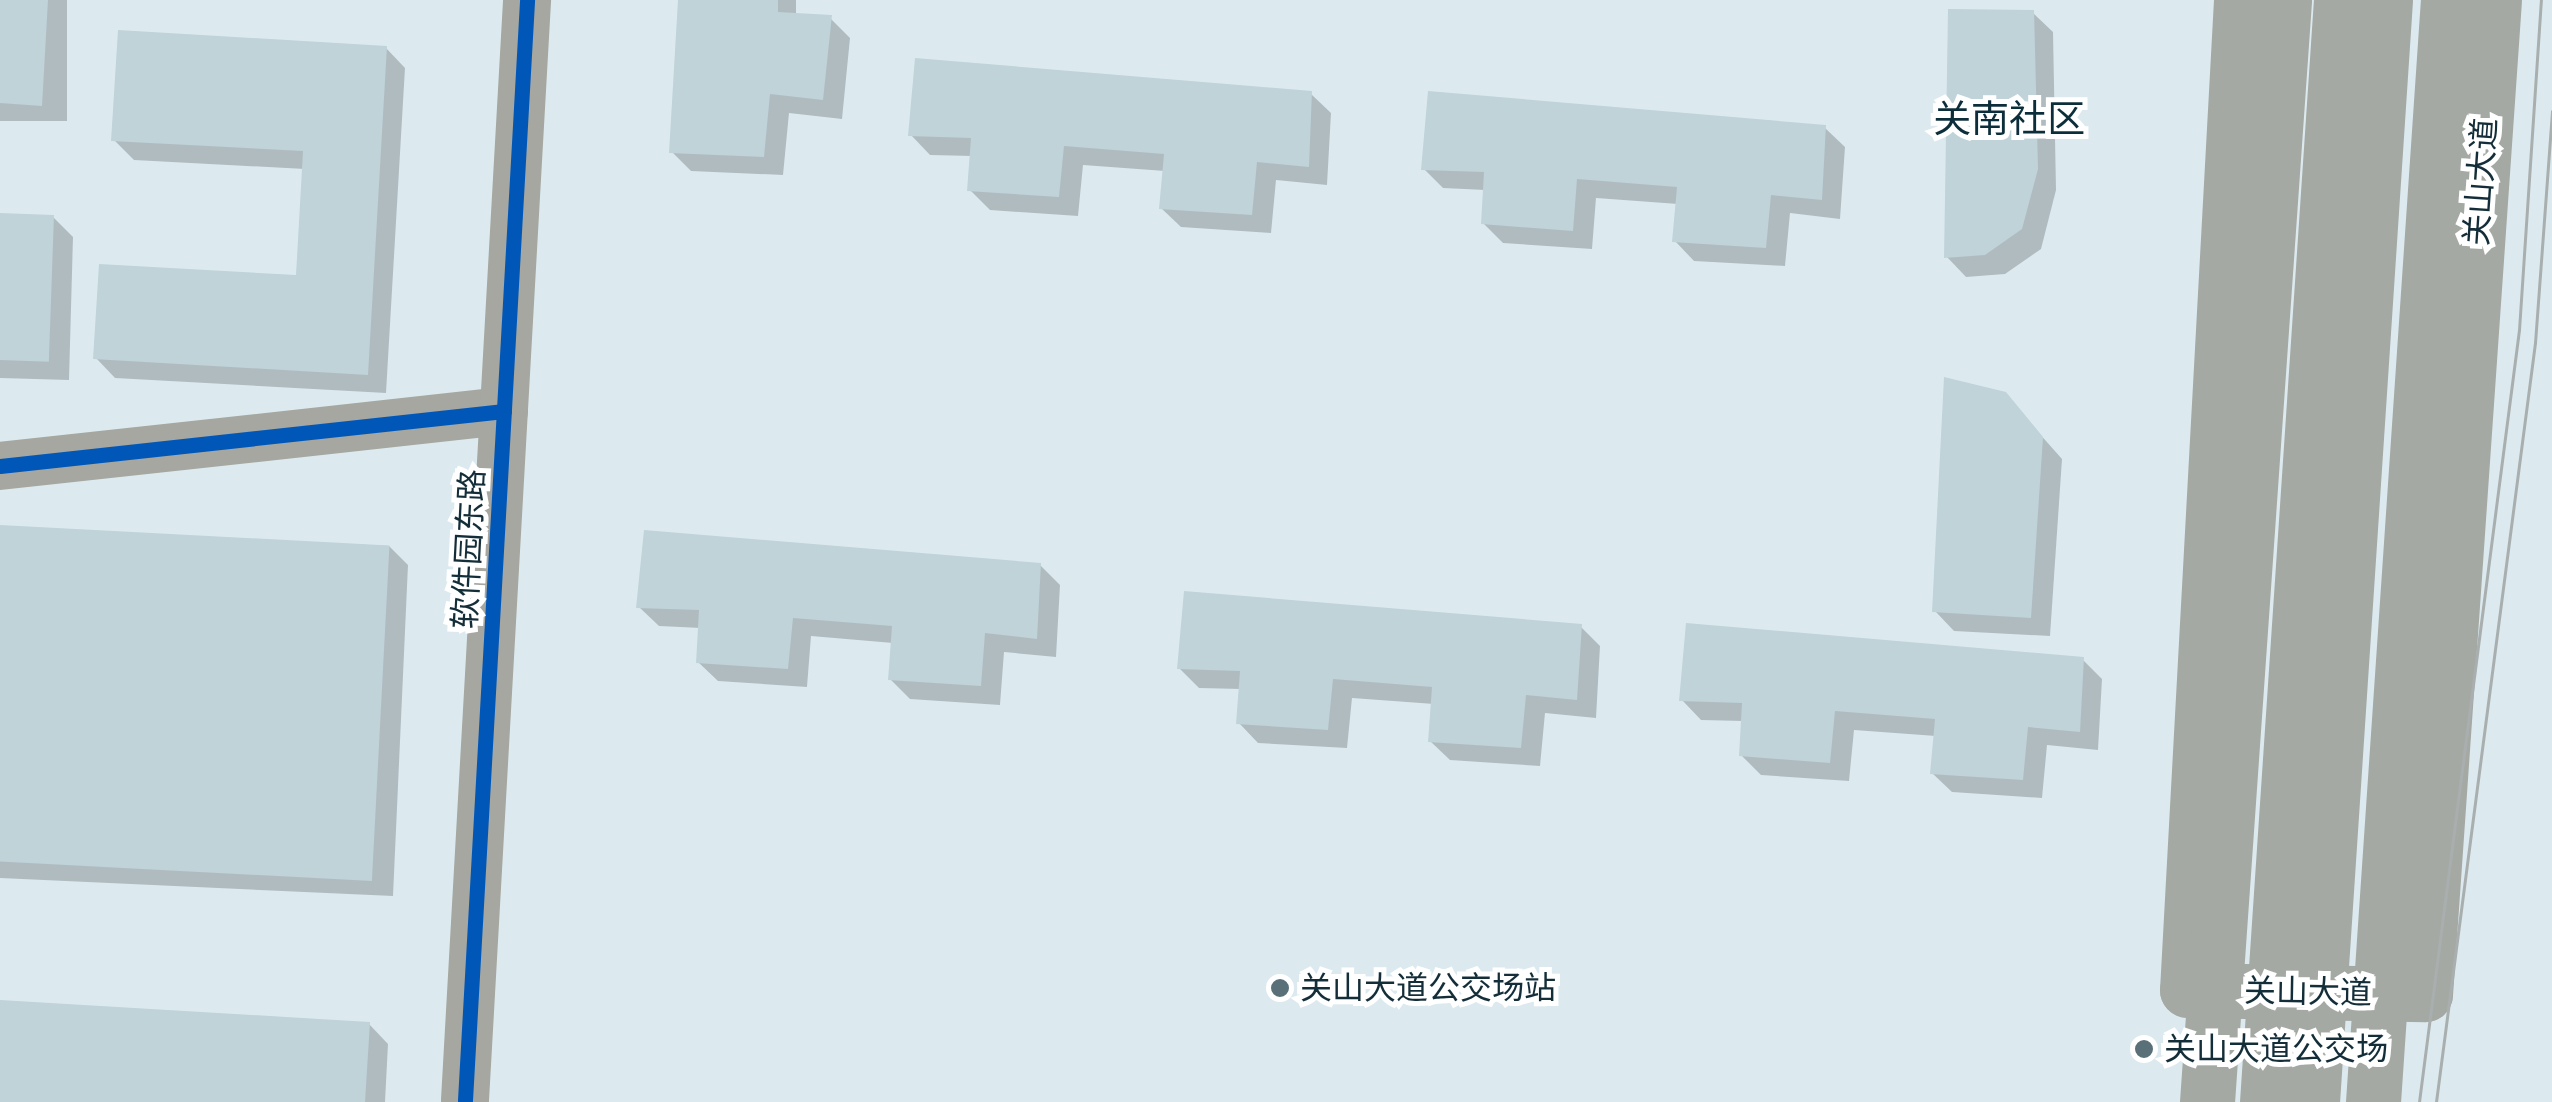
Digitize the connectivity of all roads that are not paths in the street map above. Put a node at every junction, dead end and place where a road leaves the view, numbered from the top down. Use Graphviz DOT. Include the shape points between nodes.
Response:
graph roads {
  1 [pos="527,0"];
  2 [pos="2241,0"];
  3 [pos="2284,0"];
  4 [pos="2341,0"];
  5 [pos="2385,0"];
  6 [pos="2448,0"];
  7 [pos="2494,0"];
  8 [pos="504,411"];
  9 [pos="0,466"];
  10 [pos="2187,990"];
  11 [pos="465,1100"];
  12 [pos="2180,1102"];
  13 [pos="2207,1102"];
  14 [pos="2267,1102"];
  15 [pos="2312,1102"];
  16 [pos="2372,1102"];
  1 -- 8 [label="street, 软件园东路"];
  2 -- 10 [label="main road"];
  3 -- 13 [label="main road, bridge"];
  4 -- 14 [label="main road, bridge"];
  5 -- 15 [label="main road, bridge"];
  6 -- 16 [label="main road, bridge"];
  7 -- 10 [label="main road, 关山大道" via="2425,994"];
  8 -- 9 [label="street"];
  8 -- 11 [label="street, 软件园东路"];
  10 -- 12 [label="street"];
}
